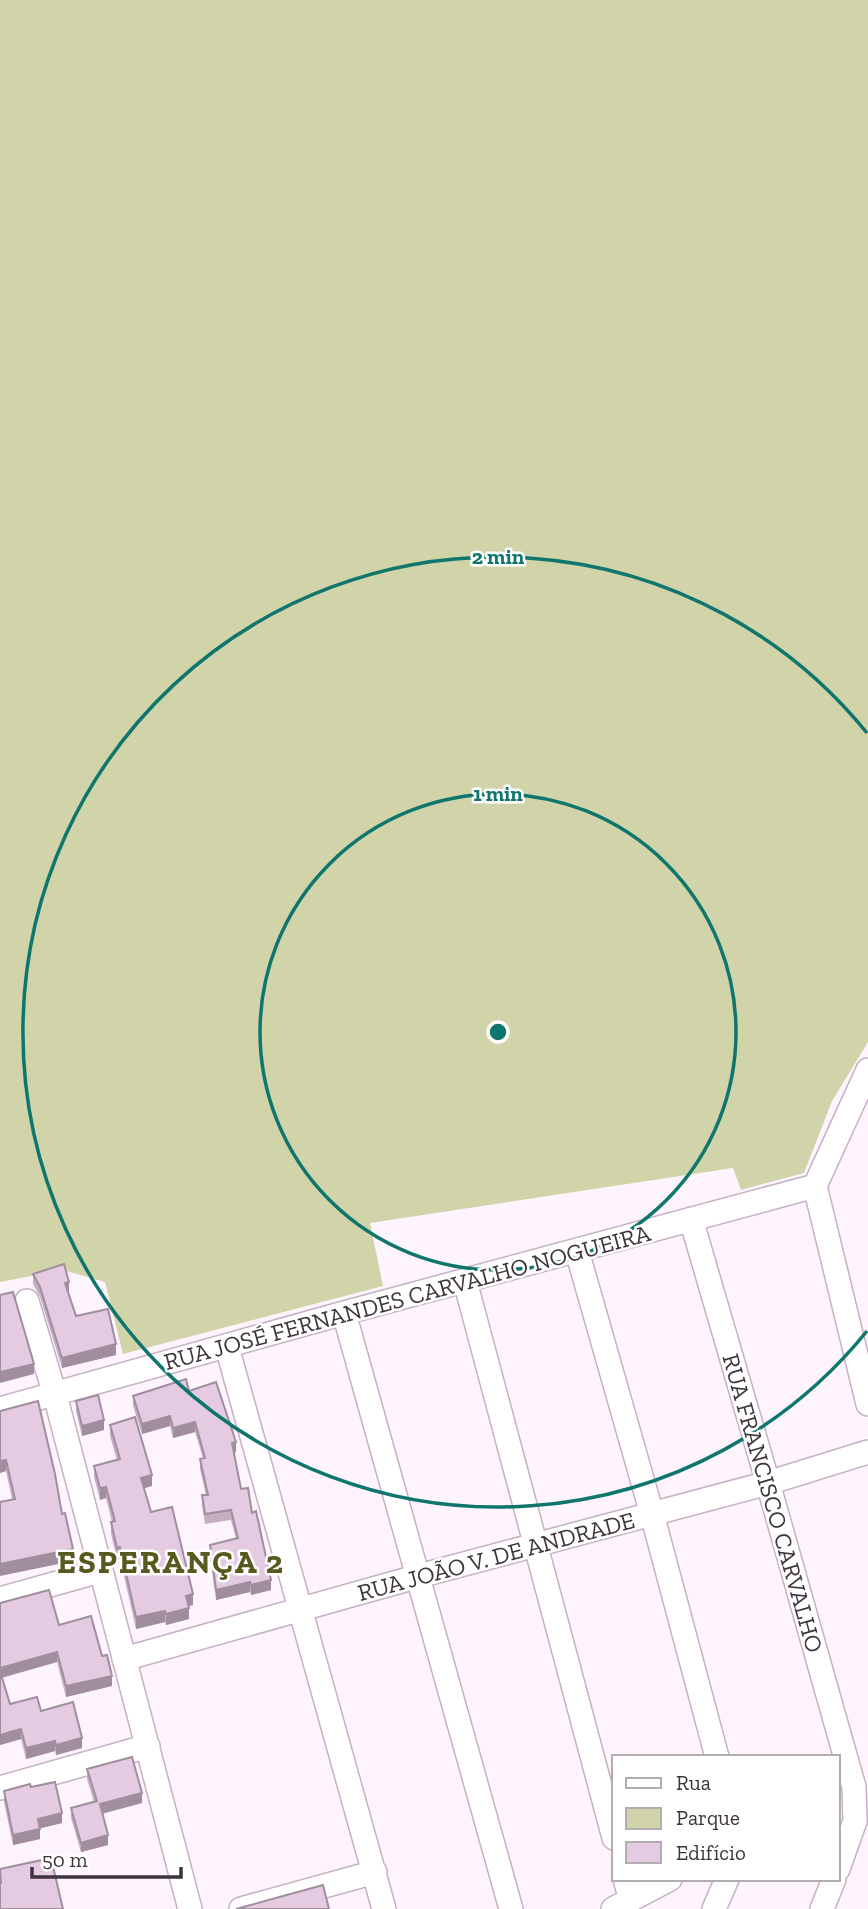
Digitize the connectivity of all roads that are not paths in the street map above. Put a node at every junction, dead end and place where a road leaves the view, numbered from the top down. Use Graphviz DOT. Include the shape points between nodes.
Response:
graph roads {
  1 [pos="868,1070"];
  2 [pos="815,1186"];
  3 [pos="691,1219"];
  4 [pos="577,1251"];
  5 [pos="465,1282"];
  6 [pos="27,1300"];
  7 [pos="344,1313"];
  8 [pos="227,1347"];
  9 [pos="55,1395"];
  10 [pos="868,1404"];
  11 [pos="0,1409"];
  12 [pos="868,1452"];
  13 [pos="768,1483"];
  14 [pos="652,1514"];
  15 [pos="536,1545"];
  16 [pos="100,1571"];
  17 [pos="418,1576"];
  18 [pos="0,1599"];
  19 [pos="302,1608"];
  20 [pos="124,1659"];
  21 [pos="149,1746"];
  22 [pos="716,1755"];
  23 [pos="853,1786"];
  24 [pos="0,1787"];
  25 [pos="612,1830"];
  26 [pos="840,1862"];
  27 [pos="375,1872"];
  28 [pos="664,1881"];
  29 [pos="726,1881"];
  30 [pos="833,1881"];
  31 [pos="623,1896"];
  32 [pos="190,1909"];
  33 [pos="241,1909"];
  34 [pos="384,1909"];
  35 [pos="510,1909"];
  36 [pos="714,1909"];
  37 [pos="822,1909"];
  1 -- 2 [label="street"];
  2 -- 3 [label="street, RUA JOSÉ FERNANDES CARVALHO NOGUEIRA"];
  2 -- 10 [label="street"];
  3 -- 4 [label="street, RUA JOSÉ FERNANDES CARVALHO NOGUEIRA"];
  3 -- 13 [label="street, RUA FRANCISCO CARVALHO"];
  4 -- 5 [label="street, RUA JOSÉ FERNANDES CARVALHO NOGUEIRA"];
  4 -- 14 [label="street"];
  5 -- 7 [label="street, RUA JOSÉ FERNANDES CARVALHO NOGUEIRA"];
  5 -- 15 [label="street"];
  6 -- 9 [label="street"];
  7 -- 8 [label="street, RUA JOSÉ FERNANDES CARVALHO NOGUEIRA"];
  7 -- 17 [label="street"];
  8 -- 9 [label="street, RUA JOSÉ FERNANDES CARVALHO NOGUEIRA"];
  8 -- 19 [label="street"];
  9 -- 11 [label="street, RUA JOSÉ FERNANDES CARVALHO NOGUEIRA"];
  9 -- 16 [label="street"];
  12 -- 13 [label="street, RUA JOÃO V. DE ANDRADE"];
  13 -- 14 [label="street, RUA JOÃO V. DE ANDRADE"];
  13 -- 23 [label="street, RUA FRANCISCO CARVALHO"];
  14 -- 15 [label="street, RUA JOÃO V. DE ANDRADE"];
  14 -- 22 [label="street"];
  15 -- 17 [label="street, RUA JOÃO V. DE ANDRADE"];
  15 -- 25 [label="street"];
  16 -- 18 [label="street"];
  16 -- 20 [label="street"];
  17 -- 19 [label="street, RUA JOÃO V. DE ANDRADE"];
  17 -- 35 [label="street"];
  19 -- 20 [label="street, RUA JOÃO V. DE ANDRADE"];
  19 -- 27 [label="street"];
  20 -- 21 [label="street"];
  21 -- 24 [label="street"];
  21 -- 32 [label="street"];
  23 -- 26 [label="street, RUA FRANCISCO CARVALHO" via="855,1821"];
  27 -- 33 [label="street"];
  27 -- 34 [label="street"];
  28 -- 31 [label="street"];
  29 -- 36 [label="street"];
  30 -- 37 [label="street"];
}
